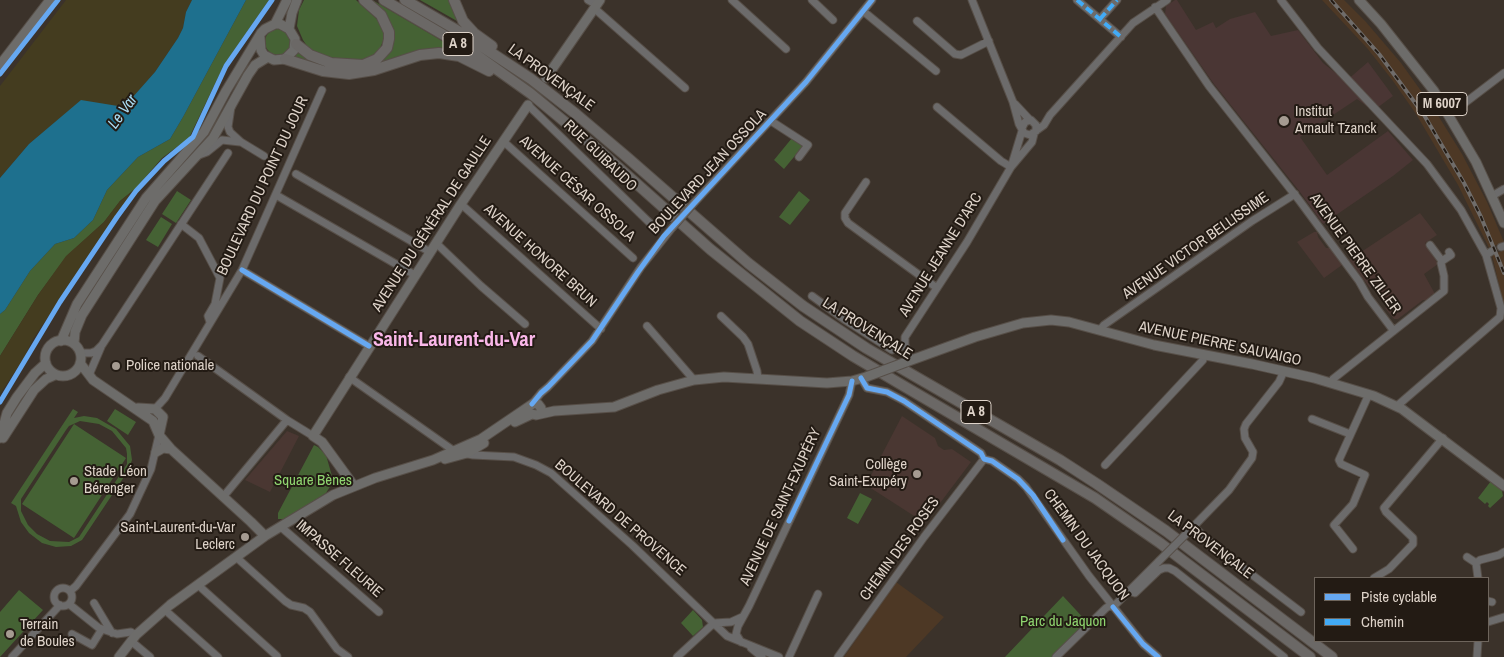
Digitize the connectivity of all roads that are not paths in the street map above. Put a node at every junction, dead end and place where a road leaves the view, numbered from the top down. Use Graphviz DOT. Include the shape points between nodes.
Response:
graph roads {
  1 [pos="50,0"];
  2 [pos="287,0"];
  3 [pos="298,0"];
  4 [pos="364,0"];
  5 [pos="384,0"];
  6 [pos="405,0"];
  7 [pos="454,0"];
  8 [pos="588,0"];
  9 [pos="732,0"];
  10 [pos="812,0"];
  11 [pos="872,0"];
  12 [pos="972,0"];
  13 [pos="1077,0"];
  14 [pos="1117,0"];
  15 [pos="1167,0"];
  16 [pos="1281,0"];
  17 [pos="1359,0"];
  18 [pos="597,5"];
  19 [pos="1155,7"];
  20 [pos="862,11"];
  21 [pos="1100,19"];
  22 [pos="833,20"];
  23 [pos="917,21"];
  24 [pos="275,24"];
  25 [pos="290,29"];
  26 [pos="260,37"];
  27 [pos="1121,37"];
  28 [pos="989,41"];
  29 [pos="296,44"];
  30 [pos="786,48"];
  31 [pos="268,57"];
  32 [pos="285,59"];
  33 [pos="0,65"];
  34 [pos="936,71"];
  35 [pos="1504,73"];
  36 [pos="546,78"];
  37 [pos="531,79"];
  38 [pos="685,88"];
  39 [pos="322,90"];
  40 [pos="530,93"];
  41 [pos="1013,102"];
  42 [pos="231,104"];
  43 [pos="528,105"];
  44 [pos="937,107"];
  45 [pos="1050,115"];
  46 [pos="1449,115"];
  47 [pos="1031,120"];
  48 [pos="771,121"];
  49 [pos="1022,129"];
  50 [pos="1035,132"];
  51 [pos="503,141"];
  52 [pos="241,142"];
  53 [pos="228,154"];
  54 [pos="198,155"];
  55 [pos="264,156"];
  56 [pos="798,157"];
  57 [pos="1012,167"];
  58 [pos="296,174"];
  59 [pos="866,182"];
  60 [pos="1504,189"];
  61 [pos="1295,194"];
  62 [pos="276,195"];
  63 [pos="1492,196"];
  64 [pos="460,204"];
  65 [pos="1504,223"];
  66 [pos="181,224"];
  67 [pos="653,226"];
  68 [pos="436,243"];
  69 [pos="1430,245"];
  70 [pos="430,252"];
  71 [pos="1449,252"];
  72 [pos="633,258"];
  73 [pos="1442,261"];
  74 [pos="242,270"];
  75 [pos="415,275"];
  76 [pos="937,288"];
  77 [pos="812,296"];
  78 [pos="721,316"];
  79 [pos="210,322"];
  80 [pos="525,324"];
  81 [pos="647,326"];
  82 [pos="601,329"];
  83 [pos="1395,329"];
  84 [pos="1104,331"];
  85 [pos="61,341"];
  86 [pos="74,344"];
  87 [pos="197,344"];
  88 [pos="102,345"];
  89 [pos="369,346"];
  90 [pos="905,346"];
  91 [pos="80,353"];
  92 [pos="198,356"];
  93 [pos="1204,356"];
  94 [pos="188,360"];
  95 [pos="908,361"];
  96 [pos="46,363"];
  97 [pos="80,363"];
  98 [pos="1284,371"];
  99 [pos="55,374"];
  100 [pos="72,374"];
  101 [pos="91,377"];
  102 [pos="349,377"];
  103 [pos="758,378"];
  104 [pos="864,378"];
  105 [pos="694,380"];
  106 [pos="852,381"];
  107 [pos="1331,383"];
  108 [pos="1368,394"];
  109 [pos="1397,406"];
  110 [pos="134,407"];
  111 [pos="536,408"];
  112 [pos="155,409"];
  113 [pos="163,419"];
  114 [pos="1312,419"];
  115 [pos="288,420"];
  116 [pos="153,421"];
  117 [pos="1350,434"];
  118 [pos="159,435"];
  119 [pos="313,436"];
  120 [pos="0,438"];
  121 [pos="1443,438"];
  122 [pos="0,442"];
  123 [pos="474,442"];
  124 [pos="171,449"];
  125 [pos="454,451"];
  126 [pos="156,452"];
  127 [pos="466,454"];
  128 [pos="984,459"];
  129 [pos="433,460"];
  130 [pos="1105,465"];
  131 [pos="354,486"];
  132 [pos="1504,486"];
  133 [pos="223,497"];
  134 [pos="281,527"];
  135 [pos="1192,528"];
  136 [pos="265,536"];
  137 [pos="1353,549"];
  138 [pos="1504,552"];
  139 [pos="1467,557"];
  140 [pos="236,558"];
  141 [pos="1476,562"];
  142 [pos="1376,577"];
  143 [pos="1478,577"];
  144 [pos="198,585"];
  145 [pos="70,591"];
  146 [pos="1129,591"];
  147 [pos="818,594"];
  148 [pos="94,603"];
  149 [pos="69,604"];
  150 [pos="60,605"];
  151 [pos="1112,606"];
  152 [pos="164,610"];
  153 [pos="378,612"];
  154 [pos="1301,612"];
  155 [pos="743,617"];
  156 [pos="1504,617"];
  157 [pos="1489,622"];
  158 [pos="714,623"];
  159 [pos="102,629"];
  160 [pos="112,633"];
  161 [pos="72,634"];
  162 [pos="134,638"];
  163 [pos="742,642"];
  164 [pos="1478,642"];
  165 [pos="749,646"];
  166 [pos="277,656"];
  167 [pos="768,656"];
  168 [pos="12,657"];
  169 [pos="119,657"];
  170 [pos="150,657"];
  171 [pos="218,657"];
  172 [pos="348,657"];
  173 [pos="677,657"];
  174 [pos="762,657"];
  175 [pos="779,657"];
  176 [pos="789,657"];
  177 [pos="838,657"];
  178 [pos="1056,657"];
  179 [pos="1158,657"];
  180 [pos="1284,657"];
  181 [pos="1310,657"];
  182 [pos="1332,657"];
  183 [pos="1476,657"];
  1 -- 33 [label="main road"];
  2 -- 24 [label="main road"];
  3 -- 25 [label="main road"];
  4 -- 29 [label="highway" via="381,15 389,32 386,48 377,59 363,64 331,64 310,55"];
  5 -- 40 [label="highway, LA PROVENÇALE / A 8" via="471,51"];
  6 -- 37 [label="highway, LA PROVENÇALE / A 8"];
  7 -- 37 [label="highway" via="468,26"];
  8 -- 18 [label="street"];
  9 -- 30 [label="street"];
  10 -- 22 [label="street"];
  11 -- 20 [label="street, BOULEVARD JEAN OSSOLA"];
  12 -- 28 [label="street"];
  13 -- 21 [label="street"];
  14 -- 21 [label="street"];
  15 -- 19 [label="street, AVENUE JEANNE D'ARC"];
  16 -- 109 [label="street" via="1318,48 1427,164 1489,253 1501,313 1497,320"];
  17 -- 46 [label="main road, M 6007" via="1425,79"];
  18 -- 36 [label="main road"];
  18 -- 38 [label="street"];
  19 -- 27 [label="street, AVENUE JEANNE D'ARC" via="1137,19"];
  19 -- 61 [label="street, AVENUE PIERRE ZILLER" via="1214,91"];
  20 -- 34 [label="street"];
  20 -- 48 [label="street, BOULEVARD JEAN OSSOLA"];
  21 -- 27 [label="street"];
  23 -- 28 [label="street" via="955,54 961,55"];
  24 -- 25 [label="main road"];
  24 -- 26 [label="main road" via="265,29"];
  25 -- 29 [label="main road"];
  26 -- 31 [label="main road" via="261,50"];
  26 -- 85 [label="main road" via="204,132 146,198 92,280"];
  27 -- 45 [label="street, AVENUE JEANNE D'ARC"];
  28 -- 41 [label="street"];
  29 -- 32 [label="main road"];
  31 -- 32 [label="main road"];
  31 -- 42 [label="main road" via="255,65"];
  32 -- 40 [label="highway" via="323,71 349,74 374,70 420,55 450,54 471,61"];
  35 -- 46 [label="street"];
  37 -- 182 [label="highway, LA PROVENÇALE / A 8" via="803,306 866,348 1097,484 1166,531"];
  39 -- 62 [label="street, BOULEVARD DU POINT DU JOUR"];
  40 -- 181 [label="highway, LA PROVENÇALE / A 8" via="710,249 800,321 902,386 1095,498 1181,558"];
  41 -- 47 [label="street"];
  41 -- 49 [label="street"];
  42 -- 52 [label="street" via="228,127"];
  42 -- 54 [label="main road" via="213,138"];
  43 -- 51 [label="main road, AVENUE DU GÉNÉRAL DE GAULLE"];
  43 -- 67 [label="street, RUE GUIBAUDO"];
  44 -- 57 [label="street"];
  45 -- 47 [label="street"];
  45 -- 50 [label="street, AVENUE JEANNE D'ARC"];
  46 -- 63 [label="main road, M 6007"];
  47 -- 49 [label="street" via="1023,123"];
  47 -- 50 [label="street" via="1036,125"];
  48 -- 56 [label="street" via="808,145"];
  48 -- 82 [label="street, BOULEVARD JEAN OSSOLA, bridge" via="672,228 641,267"];
  49 -- 50 [label="street" via="1027,135"];
  49 -- 57 [label="street, AVENUE JEANNE D'ARC"];
  50 -- 57 [label="street, AVENUE JEANNE D'ARC" via="1032,142"];
  51 -- 64 [label="main road, AVENUE DU GÉNÉRAL DE GAULLE"];
  51 -- 72 [label="street, AVENUE CÉSAR OSSOLA"];
  52 -- 54 [label="street" via="222,140"];
  52 -- 55 [label="street"];
  53 -- 66 [label="street"];
  54 -- 86 [label="main road" via="145,216 82,315"];
  57 -- 76 [label="street, AVENUE JEANNE D'ARC"];
  58 -- 70 [label="street"];
  59 -- 76 [label="street" via="845,213 848,223"];
  60 -- 63 [label="street"];
  61 -- 83 [label="street, AVENUE PIERRE ZILLER"];
  61 -- 84 [label="street, AVENUE VICTOR BELLISSIME" via="1169,280 1112,321"];
  62 -- 74 [label="street, BOULEVARD DU POINT DU JOUR"];
  62 -- 75 [label="street"];
  63 -- 65 [label="main road, M 6007"];
  64 -- 68 [label="main road, AVENUE DU GÉNÉRAL DE GAULLE"];
  64 -- 82 [label="street, AVENUE HONORE BRUN"];
  66 -- 79 [label="street" via="199,238 220,278 215,304 208,316"];
  66 -- 88 [label="street"];
  68 -- 70 [label="main road, AVENUE DU GÉNÉRAL DE GAULLE"];
  68 -- 80 [label="street"];
  69 -- 73 [label="street"];
  70 -- 75 [label="main road, AVENUE DU GÉNÉRAL DE GAULLE"];
  71 -- 73 [label="street" via="1450,255"];
  73 -- 83 [label="street" via="1444,291"];
  74 -- 79 [label="street, BOULEVARD DU POINT DU JOUR"];
  74 -- 89 [label="street"];
  75 -- 89 [label="main road, AVENUE DU GÉNÉRAL DE GAULLE"];
  76 -- 90 [label="street, AVENUE JEANNE D'ARC" via="905,337"];
  77 -- 90 [label="street" via="892,350"];
  78 -- 103 [label="street" via="748,344"];
  79 -- 87 [label="street, BOULEVARD DU POINT DU JOUR"];
  81 -- 105 [label="street"];
  82 -- 111 [label="street, BOULEVARD JEAN OSSOLA" via="548,387"];
  83 -- 107 [label="street, AVENUE PIERRE ZILLER"];
  84 -- 93 [label="main road, AVENUE PIERRE SAUVAIGO"];
  84 -- 95 [label="main road, AVENUE PIERRE SAUVAIGO" via="1059,320 1038,321 998,330"];
  85 -- 86 [label="main road"];
  85 -- 96 [label="main road" via="48,348"];
  86 -- 91 [label="main road"];
  87 -- 92 [label="street"];
  87 -- 94 [label="street, BOULEVARD DU POINT DU JOUR"];
  88 -- 91 [label="street" via="91,353"];
  88 -- 101 [label="street" via="90,369"];
  89 -- 102 [label="main road, AVENUE DU GÉNÉRAL DE GAULLE"];
  90 -- 95 [label="street"];
  91 -- 97 [label="main road"];
  92 -- 94 [label="street"];
  92 -- 115 [label="street"];
  93 -- 98 [label="main road, AVENUE PIERRE SAUVAIGO"];
  93 -- 130 [label="street"];
  94 -- 112 [label="street, BOULEVARD DU POINT DU JOUR"];
  95 -- 104 [label="main road, AVENUE PIERRE SAUVAIGO, bridge"];
  96 -- 99 [label="main road"];
  96 -- 120 [label="main road" via="17,396 7,413"];
  97 -- 100 [label="main road"];
  97 -- 101 [label="main road"];
  98 -- 107 [label="main road, AVENUE PIERRE SAUVAIGO"];
  98 -- 135 [label="street" via="1244,429 1252,458 1229,490"];
  99 -- 100 [label="main road"];
  99 -- 122 [label="main road" via="34,390"];
  100 -- 101 [label="main road"];
  101 -- 110 [label="main road"];
  102 -- 119 [label="main road, AVENUE DU GÉNÉRAL DE GAULLE"];
  102 -- 125 [label="street"];
  103 -- 105 [label="main road, AVENUE PIERRE SAUVAIGO"];
  103 -- 106 [label="main road, AVENUE PIERRE SAUVAIGO" via="827,383"];
  104 -- 106 [label="main road, AVENUE PIERRE SAUVAIGO"];
  104 -- 128 [label="street, CHEMIN DU JACQUON" via="868,388 887,392 904,401 981,453"];
  105 -- 111 [label="main road, AVENUE PIERRE SAUVAIGO" via="614,406 554,411"];
  106 -- 155 [label="street, AVENUE DE SAINT-EXUPÉRY" via="849,395"];
  107 -- 108 [label="main road, AVENUE PIERRE SAUVAIGO"];
  108 -- 109 [label="main road, AVENUE PIERRE SAUVAIGO"];
  108 -- 117 [label="street"];
  109 -- 121 [label="main road, AVENUE PIERRE SAUVAIGO"];
  110 -- 112 [label="main road"];
  110 -- 116 [label="main road"];
  111 -- 123 [label="main road"];
  111 -- 127 [label="main road"];
  112 -- 113 [label="main road"];
  112 -- 116 [label="main road"];
  113 -- 116 [label="main road"];
  113 -- 118 [label="main road"];
  114 -- 117 [label="street"];
  115 -- 119 [label="street"];
  115 -- 133 [label="street"];
  116 -- 118 [label="main road"];
  117 -- 137 [label="street" via="1339,462 1365,477 1353,504 1334,525"];
  118 -- 124 [label="main road"];
  118 -- 126 [label="street"];
  119 -- 131 [label="main road" via="322,442"];
  121 -- 132 [label="main road, AVENUE PIERRE SAUVAIGO"];
  121 -- 142 [label="street" via="1384,508 1414,541 1412,547 1389,569"];
  123 -- 125 [label="main road"];
  123 -- 127 [label="street"];
  124 -- 126 [label="main road"];
  124 -- 133 [label="main road"];
  125 -- 127 [label="street, BOULEVARD DE PROVENCE"];
  125 -- 129 [label="main road"];
  126 -- 145 [label="street" via="130,514"];
  127 -- 129 [label="main road"];
  127 -- 158 [label="street, BOULEVARD DE PROVENCE" via="514,457 551,473"];
  128 -- 151 [label="street, CHEMIN DU JACQUON" via="1018,479 1037,500"];
  128 -- 177 [label="street, CHEMIN DES ROSES"];
  129 -- 131 [label="main road"];
  131 -- 134 [label="main road"];
  133 -- 136 [label="main road"];
  134 -- 136 [label="main road"];
  134 -- 153 [label="street, IMPASSE FLEURIE"];
  135 -- 146 [label="street, bridge"];
  135 -- 154 [label="street"];
  136 -- 140 [label="main road"];
  138 -- 141 [label="street"];
  139 -- 141 [label="street"];
  140 -- 144 [label="main road"];
  140 -- 172 [label="street" via="291,605 310,612 332,643"];
  141 -- 143 [label="street"];
  144 -- 152 [label="main road"];
  144 -- 166 [label="street"];
  145 -- 149 [label="street" via="72,599"];
  145 -- 150 [label="street" via="63,588 56,591 55,600"];
  146 -- 151 [label="street"];
  146 -- 180 [label="street" via="1135,593 1159,570 1168,568"];
  147 -- 176 [label="street"];
  148 -- 160 [label="street"];
  149 -- 150 [label="street"];
  149 -- 159 [label="street"];
  150 -- 168 [label="street"];
  151 -- 178 [label="street" via="1096,617"];
  151 -- 179 [label="street, CHEMIN DU JACQUON"];
  152 -- 162 [label="main road"];
  152 -- 171 [label="street"];
  155 -- 158 [label="street"];
  155 -- 163 [label="street, AVENUE DE SAINT-EXUPÉRY" via="736,631"];
  156 -- 157 [label="street"];
  158 -- 163 [label="street, BOULEVARD DE PROVENCE" via="727,636"];
  158 -- 173 [label="street"];
  159 -- 160 [label="street"];
  159 -- 161 [label="street" via="92,645"];
  160 -- 162 [label="street" via="131,632"];
  162 -- 169 [label="main road"];
  162 -- 170 [label="street"];
  163 -- 165 [label="street, BOULEVARD DE PROVENCE"];
  164 -- 183 [label="street"];
  165 -- 167 [label="street, BOULEVARD DE PROVENCE"];
  165 -- 174 [label="street, BOULEVARD DE PROVENCE"];
  167 -- 175 [label="street, BOULEVARD DE PROVENCE"];
}
